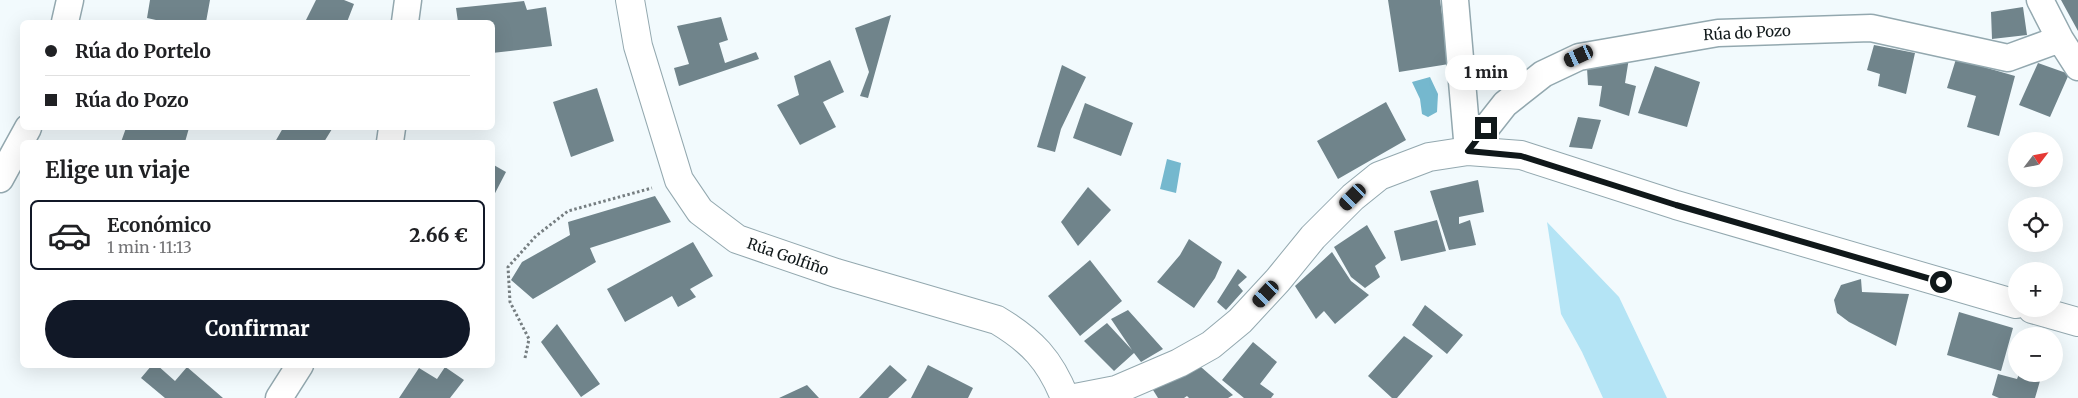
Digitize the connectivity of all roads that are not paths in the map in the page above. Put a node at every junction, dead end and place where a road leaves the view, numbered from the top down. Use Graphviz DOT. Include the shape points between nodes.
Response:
graph roads {
  1 [pos="70,0"];
  2 [pos="408,0"];
  3 [pos="630,0"];
  4 [pos="1455,0"];
  5 [pos="2040,0"];
  6 [pos="65,20"];
  7 [pos="405,20"];
  8 [pos="2060,39"];
  9 [pos="2078,67"];
  10 [pos="20,143"];
  11 [pos="1468,151"];
  12 [pos="0,179"];
  13 [pos="2008,302"];
  14 [pos="2060,317"];
  15 [pos="2078,322"];
  16 [pos="298,368"];
  17 [pos="279,398"];
  18 [pos="1065,398"];
  19 [pos="1075,398"];
  1 -- 6 [label="street"];
  2 -- 7 [label="street"];
  3 -- 18 [label="street, Rúa Golfiño" via="638,46 679,180 700,211 737,239 836,273 997,320 1021,334 1041,355 1056,374"];
  4 -- 11 [label="street"];
  5 -- 8 [label="street"];
  8 -- 9 [label="street"];
  8 -- 11 [label="street, Rúa do Pozo" via="2008,58 1871,28 1718,33 1579,56 1542,74 1505,104"];
  10 -- 12 [label="street"];
  11 -- 13 [label="street" via="1521,156 1676,205"];
  11 -- 19 [label="street" via="1428,156 1379,176 1346,203 1240,321 1211,345 1179,363 1116,390"];
  14 -- 15 [label="street"];
  16 -- 17 [label="street"];
}
